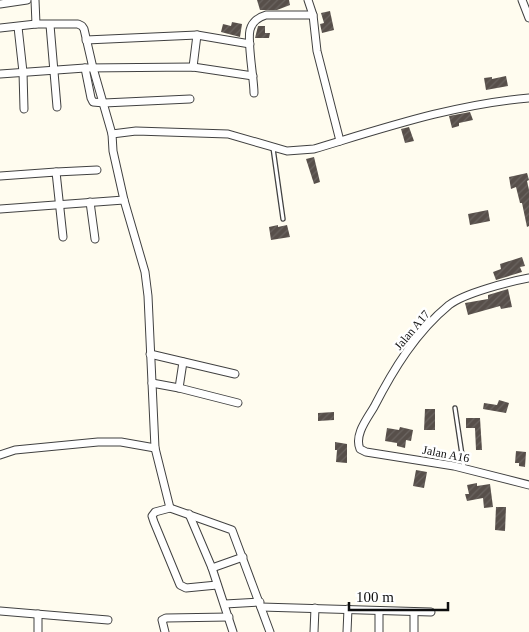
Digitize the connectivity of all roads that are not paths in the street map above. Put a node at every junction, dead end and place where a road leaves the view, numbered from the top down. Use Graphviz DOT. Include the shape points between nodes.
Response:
graph roads {
  1 [pos="27,0"];
  2 [pos="35,0"];
  3 [pos="308,0"];
  4 [pos="522,0"];
  5 [pos="0,4"];
  6 [pos="313,15"];
  7 [pos="529,18"];
  8 [pos="36,24"];
  9 [pos="50,25"];
  10 [pos="18,27"];
  11 [pos="0,28"];
  12 [pos="197,35"];
  13 [pos="86,40"];
  14 [pos="250,44"];
  15 [pos="193,67"];
  16 [pos="89,68"];
  17 [pos="54,70"];
  18 [pos="23,72"];
  19 [pos="0,74"];
  20 [pos="254,76"];
  21 [pos="254,93"];
  22 [pos="529,98"];
  23 [pos="190,99"];
  24 [pos="104,103"];
  25 [pos="57,107"];
  26 [pos="24,109"];
  27 [pos="112,134"];
  28 [pos="340,141"];
  29 [pos="272,147"];
  30 [pos="97,170"];
  31 [pos="56,172"];
  32 [pos="0,176"];
  33 [pos="124,200"];
  34 [pos="90,202"];
  35 [pos="60,204"];
  36 [pos="0,209"];
  37 [pos="283,219"];
  38 [pos="63,237"];
  39 [pos="94,239"];
  40 [pos="529,278"];
  41 [pos="150,354"];
  42 [pos="183,362"];
  43 [pos="235,374"];
  44 [pos="152,383"];
  45 [pos="178,388"];
  46 [pos="238,403"];
  47 [pos="455,408"];
  48 [pos="359,447"];
  49 [pos="154,448"];
  50 [pos="0,455"];
  51 [pos="464,469"];
  52 [pos="529,485"];
  53 [pos="170,508"];
  54 [pos="189,514"];
  55 [pos="243,557"];
  56 [pos="212,568"];
  57 [pos="217,585"];
  58 [pos="225,604"];
  59 [pos="260,604"];
  60 [pos="315,608"];
  61 [pos="348,609"];
  62 [pos="0,611"];
  63 [pos="378,611"];
  64 [pos="414,612"];
  65 [pos="431,612"];
  66 [pos="38,614"];
  67 [pos="229,617"];
  68 [pos="108,620"];
  69 [pos="38,632"];
  70 [pos="165,632"];
  71 [pos="233,632"];
  72 [pos="270,632"];
  73 [pos="314,632"];
  74 [pos="347,632"];
  75 [pos="379,632"];
  76 [pos="414,632"];
  1 -- 5 [label="street"];
  2 -- 8 [label="street"];
  3 -- 6 [label="street"];
  4 -- 7 [label="street"];
  6 -- 14 [label="street" via="259,17 250,30"];
  6 -- 28 [label="street" via="317,51"];
  8 -- 9 [label="street"];
  8 -- 10 [label="street"];
  9 -- 13 [label="street" via="82,26"];
  9 -- 17 [label="street"];
  10 -- 11 [label="street"];
  10 -- 18 [label="street"];
  12 -- 13 [label="street"];
  12 -- 14 [label="street"];
  12 -- 15 [label="street"];
  13 -- 16 [label="street"];
  14 -- 20 [label="street"];
  15 -- 16 [label="street"];
  15 -- 20 [label="street"];
  16 -- 17 [label="street"];
  16 -- 24 [label="street" via="92,101"];
  17 -- 18 [label="street"];
  17 -- 25 [label="street"];
  18 -- 19 [label="street"];
  18 -- 26 [label="street"];
  20 -- 21 [label="street"];
  22 -- 28 [label="street" via="500,100 402,122"];
  23 -- 24 [label="street"];
  24 -- 27 [label="street"];
  27 -- 29 [label="street" via="136,131 228,134"];
  27 -- 33 [label="street"];
  28 -- 29 [label="street" via="299,151"];
  29 -- 37 [label="lane"];
  30 -- 31 [label="street"];
  31 -- 32 [label="street"];
  31 -- 35 [label="street"];
  33 -- 34 [label="street"];
  33 -- 41 [label="street" via="144,272"];
  34 -- 35 [label="street"];
  34 -- 39 [label="street"];
  35 -- 36 [label="street"];
  35 -- 38 [label="street"];
  40 -- 48 [label="street, Jalan A17" via="465,296 436,317 392,373 358,436"];
  41 -- 42 [label="street"];
  41 -- 44 [label="street"];
  42 -- 43 [label="street"];
  42 -- 45 [label="street"];
  44 -- 45 [label="street"];
  44 -- 49 [label="street"];
  45 -- 46 [label="street"];
  47 -- 51 [label="lane"];
  48 -- 51 [label="street, Jalan A16" via="366,452"];
  49 -- 50 [label="street" via="98,442 15,450"];
  49 -- 53 [label="street"];
  51 -- 52 [label="street, Jalan A16"];
  53 -- 54 [label="street"];
  53 -- 57 [label="street" via="152,516 180,586"];
  54 -- 55 [label="street" via="232,530"];
  54 -- 56 [label="street"];
  55 -- 56 [label="street"];
  55 -- 59 [label="street"];
  56 -- 57 [label="street"];
  57 -- 58 [label="street"];
  58 -- 59 [label="street"];
  58 -- 67 [label="street"];
  59 -- 60 [label="street"];
  59 -- 72 [label="street"];
  60 -- 61 [label="street"];
  60 -- 73 [label="street"];
  61 -- 63 [label="street"];
  61 -- 74 [label="street"];
  62 -- 66 [label="street"];
  63 -- 64 [label="street"];
  63 -- 75 [label="street"];
  64 -- 65 [label="street"];
  64 -- 76 [label="street"];
  66 -- 68 [label="street"];
  66 -- 69 [label="street"];
  67 -- 70 [label="street" via="166,618 162,620"];
  67 -- 71 [label="street"];
}
